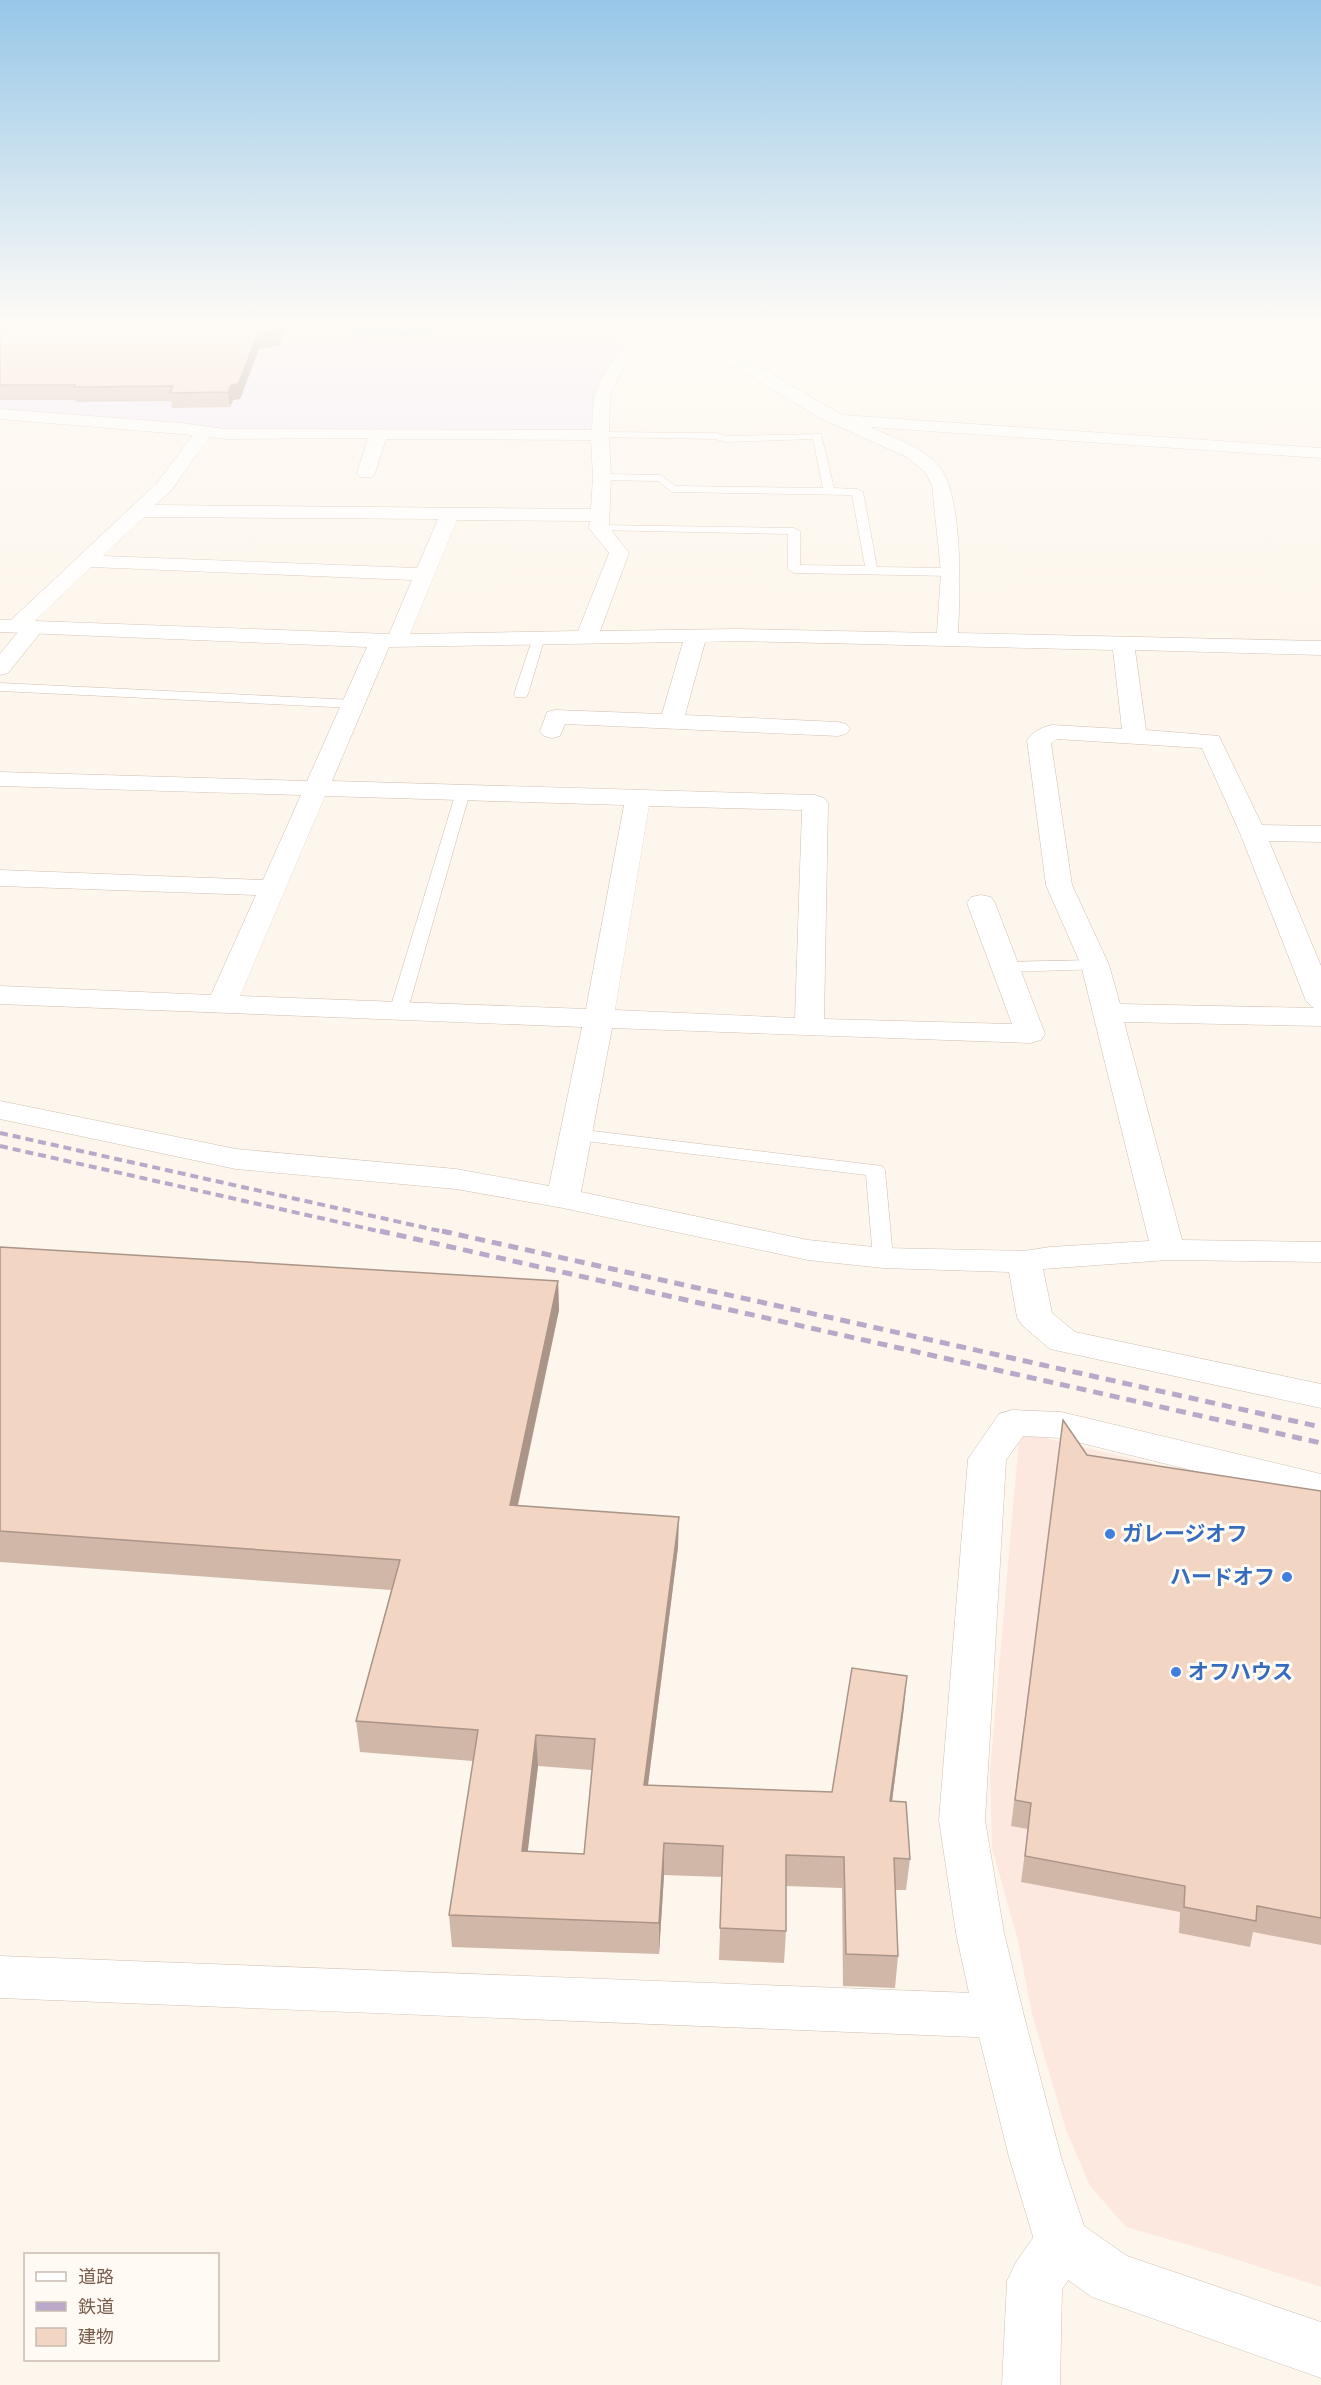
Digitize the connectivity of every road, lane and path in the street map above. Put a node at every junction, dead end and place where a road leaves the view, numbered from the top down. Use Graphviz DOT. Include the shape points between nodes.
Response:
graph roads {
  1 [pos="202,435"];
  2 [pos="378,435"];
  3 [pos="600,435"];
  4 [pos="635,435"];
  5 [pos="875,435"];
  6 [pos="1064,435"];
  7 [pos="1321,453"];
  8 [pos="366,473"];
  9 [pos="602,477"];
  10 [pos="829,490"];
  11 [pos="137,511"];
  12 [pos="449,514"];
  13 [pos="599,522"];
  14 [pos="85,561"];
  15 [pos="872,570"];
  16 [pos="951,572"];
  17 [pos="423,574"];
  18 [pos="17,626"];
  19 [pos="696,635"];
  20 [pos="586,636"];
  21 [pos="539,637"];
  22 [pos="947,640"];
  23 [pos="389,641"];
  24 [pos="1123,644"];
  25 [pos="1318,651"];
  26 [pos="0,668"];
  27 [pos="0,687"];
  28 [pos="521,694"];
  29 [pos="354,704"];
  30 [pos="672,721"];
  31 [pos="838,729"];
  32 [pos="552,731"];
  33 [pos="1135,737"];
  34 [pos="0,779"];
  35 [pos="318,789"];
  36 [pos="463,792"];
  37 [pos="638,798"];
  38 [pos="1253,833"];
  39 [pos="1321,834"];
  40 [pos="0,878"];
  41 [pos="272,888"];
  42 [pos="981,903"];
  43 [pos="1095,965"];
  44 [pos="1004,967"];
  45 [pos="0,994"];
  46 [pos="1321,1001"];
  47 [pos="222,1003"];
  48 [pos="399,1009"];
  49 [pos="1108,1013"];
  50 [pos="1321,1017"];
  51 [pos="599,1018"];
  52 [pos="809,1027"];
  53 [pos="0,1110"];
  54 [pos="576,1135"];
  55 [pos="563,1198"];
  56 [pos="1168,1250"];
  57 [pos="1321,1252"];
  58 [pos="883,1258"];
  59 [pos="1024,1262"];
  60 [pos="1321,1396"];
  61 [pos="1321,1488"];
  62 [pos="0,1977"];
  63 [pos="999,2016"];
  64 [pos="1062,2243"];
  65 [pos="1321,2350"];
  66 [pos="1030,2385"];
  1 -- 11 [label="street" via="164,487"];
  2 -- 8 [label="street"];
  3 -- 9 [label="street"];
  4 -- 10 [label="lane" via="726,439 817,436"];
  5 -- 16 [label="street" via="913,453 932,469 941,485"];
  6 -- 7 [label="street"];
  9 -- 10 [label="lane" via="661,478 672,489"];
  9 -- 13 [label="street"];
  10 -- 15 [label="lane" via="856,492"];
  11 -- 12 [label="street"];
  11 -- 14 [label="street"];
  12 -- 13 [label="street"];
  12 -- 17 [label="street"];
  13 -- 15 [label="lane" via="794,531 794,569"];
  13 -- 20 [label="street" via="619,553"];
  14 -- 17 [label="street"];
  14 -- 18 [label="street"];
  15 -- 16 [label="lane"];
  16 -- 22 [label="street"];
  17 -- 23 [label="street"];
  18 -- 23 [label="street"];
  18 -- 26 [label="street"];
  19 -- 20 [label="street"];
  19 -- 22 [label="street"];
  19 -- 30 [label="street"];
  20 -- 21 [label="street"];
  21 -- 23 [label="street"];
  21 -- 28 [label="lane"];
  22 -- 24 [label="street"];
  23 -- 29 [label="street"];
  24 -- 25 [label="street"];
  24 -- 33 [label="street"];
  27 -- 29 [label="lane"];
  29 -- 35 [label="street"];
  30 -- 31 [label="street"];
  30 -- 32 [label="street" via="555,717"];
  33 -- 38 [label="street" via="1211,741"];
  33 -- 43 [label="street" via="1052,732 1040,740 1059,885"];
  34 -- 35 [label="street"];
  35 -- 36 [label="street"];
  35 -- 41 [label="street"];
  36 -- 37 [label="street"];
  36 -- 48 [label="lane"];
  37 -- 51 [label="street"];
  37 -- 52 [label="street" via="815,803"];
  38 -- 39 [label="street"];
  38 -- 46 [label="street"];
  40 -- 41 [label="street"];
  41 -- 47 [label="street"];
  42 -- 44 [label="street"];
  43 -- 44 [label="lane"];
  43 -- 49 [label="street"];
  44 -- 52 [label="street" via="1030,1034"];
  45 -- 47 [label="street"];
  47 -- 48 [label="street"];
  48 -- 51 [label="street"];
  49 -- 50 [label="street"];
  49 -- 56 [label="street"];
  51 -- 52 [label="street"];
  51 -- 54 [label="street"];
  53 -- 55 [label="street" via="236,1160 456,1179"];
  54 -- 55 [label="street"];
  54 -- 58 [label="lane" via="875,1170"];
  55 -- 58 [label="street" via="808,1250"];
  56 -- 57 [label="street"];
  56 -- 59 [label="street"];
  58 -- 59 [label="street"];
  59 -- 60 [label="street" via="1035,1317 1064,1341"];
  61 -- 63 [label="street" via="1061,1425 1012,1422 987,1459 962,1820 980,1933"];
  62 -- 63 [label="street"];
  63 -- 64 [label="street" via="1035,2157"];
  64 -- 65 [label="street" via="1111,2278"];
  64 -- 66 [label="street" via="1035,2281"];
}
